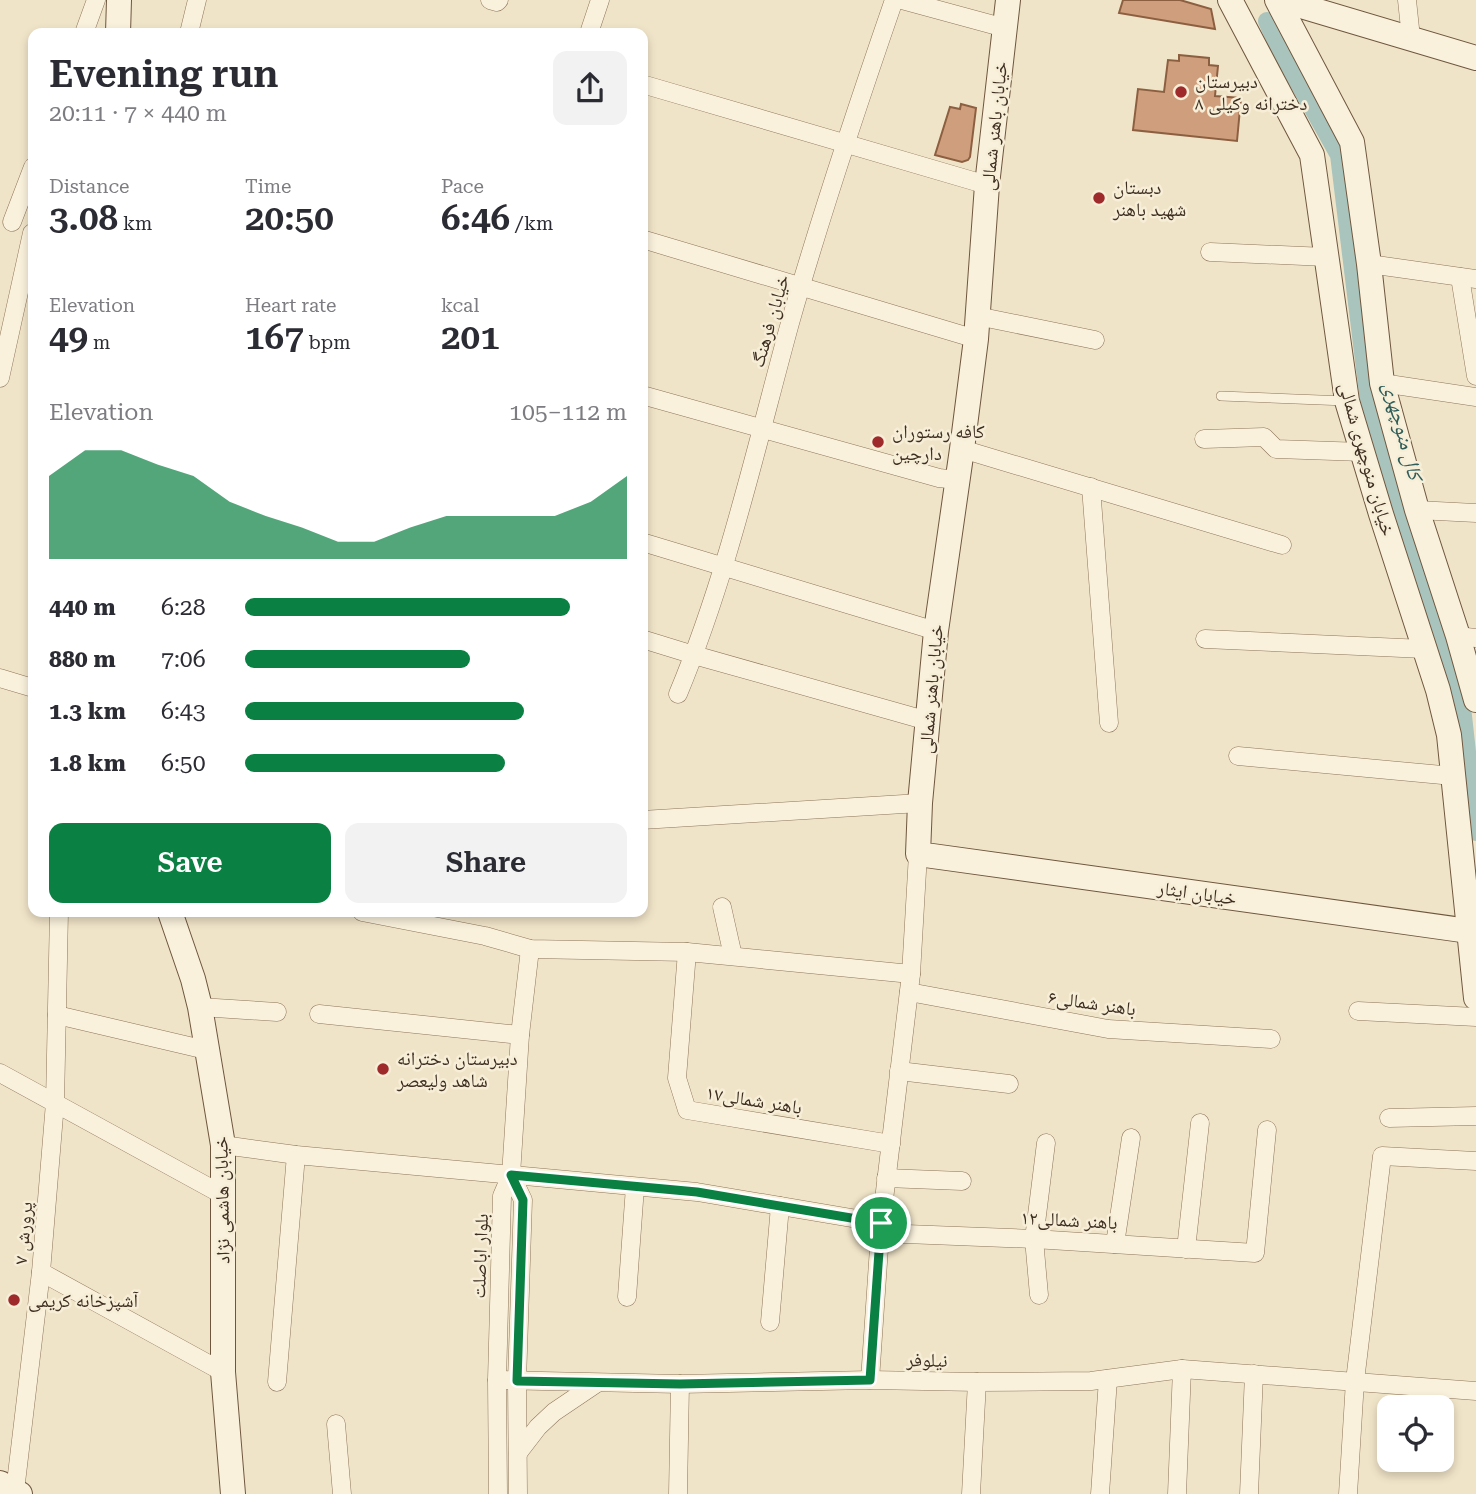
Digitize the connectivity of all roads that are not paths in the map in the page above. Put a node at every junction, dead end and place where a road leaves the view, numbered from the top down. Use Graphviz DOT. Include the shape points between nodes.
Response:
graph roads {
  1 [pos="96,0"];
  2 [pos="119,0"];
  3 [pos="197,0"];
  4 [pos="490,0"];
  5 [pos="499,0"];
  6 [pos="597,0"];
  7 [pos="894,0"];
  8 [pos="902,0"];
  9 [pos="1008,0"];
  10 [pos="1230,0"];
  11 [pos="1279,0"];
  12 [pos="1407,0"];
  13 [pos="85,28"];
  14 [pos="118,28"];
  15 [pos="190,28"];
  16 [pos="590,28"];
  17 [pos="1005,28"];
  18 [pos="1411,38"];
  19 [pos="1476,58"];
  20 [pos="648,86"];
  21 [pos="845,143"];
  22 [pos="28,177"];
  23 [pos="987,185"];
  24 [pos="6,220"];
  25 [pos="28,231"];
  26 [pos="648,241"];
  27 [pos="28,252"];
  28 [pos="1210,252"];
  29 [pos="1326,257"];
  30 [pos="1369,264"];
  31 [pos="1468,278"];
  32 [pos="801,286"];
  33 [pos="976,327"];
  34 [pos="4,337"];
  35 [pos="1095,340"];
  36 [pos="1476,376"];
  37 [pos="0,378"];
  38 [pos="1382,383"];
  39 [pos="1221,396"];
  40 [pos="648,397"];
  41 [pos="1476,397"];
  42 [pos="1347,401"];
  43 [pos="761,429"];
  44 [pos="1204,439"];
  45 [pos="962,449"];
  46 [pos="1363,452"];
  47 [pos="957,480"];
  48 [pos="1091,487"];
  49 [pos="1417,510"];
  50 [pos="1476,513"];
  51 [pos="648,544"];
  52 [pos="1282,545"];
  53 [pos="724,565"];
  54 [pos="936,631"];
  55 [pos="1467,637"];
  56 [pos="1205,639"];
  57 [pos="648,641"];
  58 [pos="1424,649"];
  59 [pos="694,655"];
  60 [pos="0,678"];
  61 [pos="28,686"];
  62 [pos="678,694"];
  63 [pos="1476,700"];
  64 [pos="928,721"];
  65 [pos="1109,723"];
  66 [pos="1238,756"];
  67 [pos="1453,776"];
  68 [pos="920,803"];
  69 [pos="648,820"];
  70 [pos="918,854"];
  71 [pos="722,907"];
  72 [pos="59,917"];
  73 [pos="172,917"];
  74 [pos="388,917"];
  75 [pos="1473,931"];
  76 [pos="530,949"];
  77 [pos="687,952"];
  78 [pos="733,956"];
  79 [pos="910,983"];
  80 [pos="1476,998"];
  81 [pos="200,1007"];
  82 [pos="1358,1011"];
  83 [pos="277,1012"];
  84 [pos="319,1014"];
  85 [pos="57,1015"];
  86 [pos="1476,1017"];
  87 [pos="520,1035"];
  88 [pos="1271,1039"];
  89 [pos="206,1049"];
  90 [pos="899,1071"];
  91 [pos="0,1073"];
  92 [pos="1009,1084"];
  93 [pos="55,1103"];
  94 [pos="1476,1116"];
  95 [pos="1389,1118"];
  96 [pos="1200,1123"];
  97 [pos="1266,1130"];
  98 [pos="1131,1138"];
  99 [pos="1046,1143"];
  100 [pos="891,1144"];
  101 [pos="223,1145"];
  102 [pos="296,1155"];
  103 [pos="1476,1161"];
  104 [pos="511,1175"];
  105 [pos="886,1178"];
  106 [pos="962,1181"];
  107 [pos="635,1186"];
  108 [pos="223,1195"];
  109 [pos="780,1206"];
  110 [pos="880,1228"];
  111 [pos="1034,1239"];
  112 [pos="1115,1244"];
  113 [pos="1186,1249"];
  114 [pos="41,1272"];
  115 [pos="1039,1295"];
  116 [pos="627,1297"];
  117 [pos="770,1322"];
  118 [pos="1182,1369"];
  119 [pos="223,1372"];
  120 [pos="1254,1374"];
  121 [pos="1108,1379"];
  122 [pos="497,1380"];
  123 [pos="870,1380"];
  124 [pos="517,1381"];
  125 [pos="1356,1381"];
  126 [pos="278,1382"];
  127 [pos="977,1382"];
  128 [pos="597,1383"];
  129 [pos="680,1384"];
  130 [pos="1476,1391"];
  131 [pos="337,1424"];
  132 [pos="518,1453"];
  133 [pos="11,1489"];
  134 [pos="233,1494"];
  135 [pos="342,1494"];
  136 [pos="498,1494"];
  137 [pos="518,1494"];
  138 [pos="678,1494"];
  139 [pos="971,1494"];
  140 [pos="1100,1494"];
  141 [pos="1177,1494"];
  142 [pos="1249,1494"];
  143 [pos="1348,1494"];
  1 -- 13 [label="street"];
  2 -- 14 [label="street"];
  3 -- 15 [label="street"];
  4 -- 5 [label="street"];
  6 -- 16 [label="street"];
  7 -- 21 [label="street, خیابان فرهنگ"];
  8 -- 17 [label="street"];
  9 -- 17 [label="street, خیابان باهنر شمالی"];
  10 -- 29 [label="street, خیابان منوچهری شمالی" via="1312,155"];
  11 -- 18 [label="street"];
  11 -- 30 [label="street, خیابان منوچهری شمالی" via="1352,142"];
  12 -- 18 [label="street"];
  17 -- 23 [label="street, خیابان باهنر شمالی"];
  18 -- 19 [label="street"];
  20 -- 21 [label="street"];
  21 -- 23 [label="street"];
  21 -- 32 [label="street, خیابان فرهنگ"];
  22 -- 24 [label="street"];
  23 -- 33 [label="street, خیابان باهنر شمالی"];
  24 -- 25 [label="street"];
  26 -- 32 [label="street"];
  27 -- 34 [label="street"];
  28 -- 29 [label="street"];
  29 -- 42 [label="street, خیابان منوچهری شمالی"];
  30 -- 31 [label="street"];
  30 -- 38 [label="street, خیابان منوچهری شمالی"];
  31 -- 36 [label="street"];
  32 -- 33 [label="street"];
  32 -- 43 [label="street, خیابان فرهنگ"];
  33 -- 35 [label="street"];
  33 -- 45 [label="street, خیابان باهنر شمالی"];
  34 -- 37 [label="street"];
  38 -- 41 [label="street"];
  38 -- 49 [label="street, خیابان منوچهری شمالی"];
  39 -- 42 [label="lane"];
  40 -- 43 [label="street"];
  42 -- 46 [label="street, خیابان منوچهری شمالی"];
  43 -- 47 [label="street"];
  43 -- 53 [label="street, خیابان فرهنگ"];
  44 -- 46 [label="street" via="1264,437 1276,449"];
  45 -- 47 [label="street, خیابان باهنر شمالی"];
  45 -- 48 [label="street"];
  46 -- 58 [label="street, خیابان منوچهری شمالی"];
  47 -- 54 [label="street, خیابان باهنر شمالی"];
  48 -- 52 [label="street"];
  48 -- 65 [label="street"];
  49 -- 50 [label="street"];
  49 -- 55 [label="street, خیابان منوچهری شمالی"];
  51 -- 53 [label="street"];
  53 -- 54 [label="street"];
  53 -- 59 [label="street, خیابان فرهنگ"];
  54 -- 64 [label="street, خیابان باهنر شمالی"];
  55 -- 63 [label="street, خیابان منوچهری شمالی"];
  56 -- 58 [label="street"];
  57 -- 59 [label="street"];
  58 -- 67 [label="street, خیابان منوچهری شمالی" via="1449,735"];
  59 -- 62 [label="street, خیابان فرهنگ"];
  59 -- 64 [label="street"];
  60 -- 61 [label="street"];
  64 -- 68 [label="street, خیابان باهنر شمالی"];
  66 -- 67 [label="street"];
  67 -- 75 [label="street, خیابان منوچهری شمالی"];
  68 -- 69 [label="street"];
  68 -- 70 [label="street, خیابان باهنر شمالی"];
  70 -- 75 [label="street, خیابان ایثار"];
  70 -- 79 [label="street, خیابان باهنر شمالی"];
  71 -- 78 [label="street"];
  72 -- 85 [label="street, پرورش ۷"];
  73 -- 81 [label="street, خیابان هاشمی نژاد"];
  74 -- 76 [label="street, باهنر شمالی۶"];
  75 -- 80 [label="street, خیابان منوچهری شمالی"];
  76 -- 77 [label="street, باهنر شمالی۶"];
  76 -- 87 [label="street"];
  77 -- 78 [label="street, باهنر شمالی۶"];
  77 -- 100 [label="street, باهنر شمالی۱۷" via="677,1078 687,1111"];
  78 -- 79 [label="street, باهنر شمالی۶"];
  79 -- 88 [label="street, باهنر شمالی۶" via="1108,1029"];
  79 -- 90 [label="street, خیابان باهنر شمالی"];
  81 -- 83 [label="street"];
  81 -- 89 [label="street, خیابان هاشمی نژاد"];
  82 -- 86 [label="street"];
  84 -- 87 [label="street"];
  85 -- 89 [label="street"];
  85 -- 93 [label="street, پرورش ۷"];
  87 -- 104 [label="street"];
  89 -- 101 [label="street, خیابان هاشمی نژاد"];
  90 -- 92 [label="street"];
  90 -- 100 [label="street, خیابان باهنر شمالی"];
  91 -- 93 [label="street"];
  93 -- 108 [label="street"];
  93 -- 114 [label="street, پرورش ۷"];
  94 -- 95 [label="street"];
  96 -- 113 [label="street"];
  97 -- 113 [label="street, باهنر شمالی۱۲" via="1255,1254"];
  98 -- 112 [label="street"];
  99 -- 111 [label="street"];
  100 -- 105 [label="street, خیابان باهنر شمالی"];
  101 -- 102 [label="street, باهنر شمالی۱۲"];
  101 -- 108 [label="street, خیابان هاشمی نژاد"];
  102 -- 104 [label="street, باهنر شمالی۱۲"];
  102 -- 126 [label="street"];
  103 -- 125 [label="street" via="1382,1156"];
  104 -- 107 [label="street, باهنر شمالی۱۲"];
  104 -- 122 [label="street, بلوار اباصلت" via="502,1196"];
  104 -- 124 [label="street" via="523,1200"];
  105 -- 106 [label="street"];
  105 -- 110 [label="street, خیابان باهنر شمالی"];
  107 -- 109 [label="street, باهنر شمالی۱۲"];
  107 -- 116 [label="street"];
  108 -- 119 [label="street, خیابان هاشمی نژاد"];
  109 -- 110 [label="street, باهنر شمالی۱۲"];
  109 -- 117 [label="street"];
  110 -- 111 [label="street, باهنر شمالی۱۲"];
  110 -- 123 [label="street, خیابان باهنر شمالی"];
  111 -- 112 [label="street, باهنر شمالی۱۲"];
  111 -- 115 [label="street"];
  112 -- 113 [label="street, باهنر شمالی۱۲"];
  114 -- 119 [label="street"];
  114 -- 133 [label="street, پرورش ۷"];
  118 -- 120 [label="street, نیلوفر"];
  118 -- 121 [label="street, نیلوفر"];
  118 -- 141 [label="street"];
  119 -- 134 [label="street, خیابان هاشمی نژاد"];
  120 -- 125 [label="street, نیلوفر"];
  120 -- 142 [label="street"];
  121 -- 127 [label="street, نیلوفر"];
  121 -- 140 [label="street"];
  122 -- 124 [label="street, نیلوفر"];
  122 -- 136 [label="street, بلوار اباصلت"];
  123 -- 127 [label="street, نیلوفر"];
  123 -- 129 [label="street, نیلوفر"];
  124 -- 128 [label="street, نیلوفر"];
  124 -- 132 [label="street"];
  125 -- 130 [label="street, نیلوفر"];
  125 -- 143 [label="street"];
  127 -- 139 [label="street"];
  128 -- 129 [label="street, نیلوفر"];
  128 -- 132 [label="street" via="554,1412"];
  129 -- 138 [label="street"];
  131 -- 135 [label="street"];
  132 -- 137 [label="street"];
}
